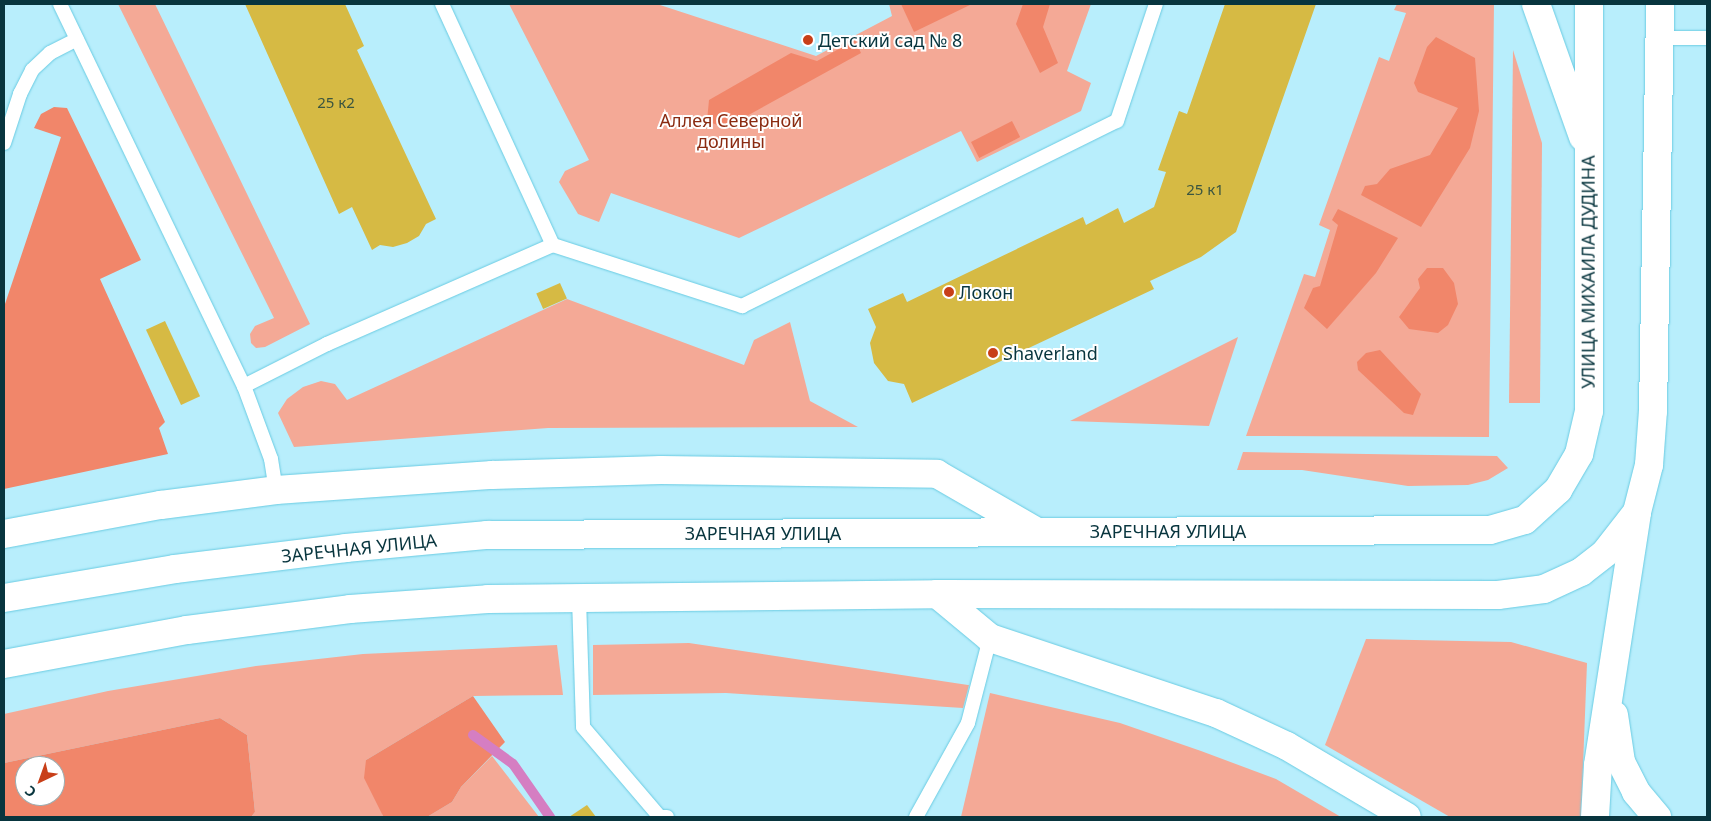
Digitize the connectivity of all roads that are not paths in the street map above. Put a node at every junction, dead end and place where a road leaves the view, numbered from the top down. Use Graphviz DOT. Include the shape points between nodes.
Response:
graph roads {
  1 [pos="60,4"];
  2 [pos="442,4"];
  3 [pos="1156,4"];
  4 [pos="1536,4"];
  5 [pos="1590,4"];
  6 [pos="1660,4"];
  7 [pos="1660,38"];
  8 [pos="1707,38"];
  9 [pos="77,39"];
  10 [pos="4,142"];
  11 [pos="1588,149"];
  12 [pos="553,245"];
  13 [pos="244,386"];
  14 [pos="276,490"];
  15 [pos="1637,512"];
  16 [pos="1525,520"];
  17 [pos="1036,531"];
  18 [pos="4,534"];
  19 [pos="937,594"];
  20 [pos="4,598"];
  21 [pos="579,598"];
  22 [pos="990,638"];
  23 [pos="4,664"];
  24 [pos="1611,693"];
  25 [pos="667,817"];
  26 [pos="916,817"];
  27 [pos="1406,817"];
  28 [pos="1595,817"];
  29 [pos="1656,817"];
  1 -- 9 [label="lane"];
  2 -- 12 [label="lane"];
  3 -- 12 [label="lane" via="1117,121 742,306"];
  4 -- 11 [label="street" via="1558,75"];
  5 -- 11 [label="street, УЛИЦА МИХАИЛА ДУДИНА"];
  6 -- 7 [label="street"];
  7 -- 8 [label="lane"];
  7 -- 15 [label="street" via="1654,411 1649,466"];
  9 -- 10 [label="lane" via="50,53 32,70"];
  9 -- 13 [label="lane"];
  11 -- 16 [label="street, УЛИЦА МИХАИЛА ДУДИНА" via="1589,411 1579,454 1558,490"];
  12 -- 13 [label="lane" via="328,344"];
  13 -- 14 [label="lane" via="271,459"];
  14 -- 17 [label="street" via="492,474 651,470 937,474"];
  14 -- 18 [label="street" via="162,505"];
  15 -- 19 [label="street" via="1605,553 1582,572 1544,589 1498,595"];
  15 -- 24 [label="street"];
  16 -- 17 [label="street, ЗАРЕЧНАЯ УЛИЦА" via="1490,530"];
  17 -- 20 [label="street, ЗАРЕЧНАЯ УЛИЦА" via="487,535 175,569"];
  19 -- 21 [label="street"];
  19 -- 22 [label="street"];
  21 -- 23 [label="street" via="488,599 350,609 187,630"];
  21 -- 25 [label="lane" via="583,727 660,816"];
  22 -- 26 [label="lane" via="968,723"];
  22 -- 27 [label="street" via="1216,713 1287,746"];
  24 -- 28 [label="street" via="1598,765"];
  24 -- 29 [label="street" via="1621,762 1636,792"];
}
